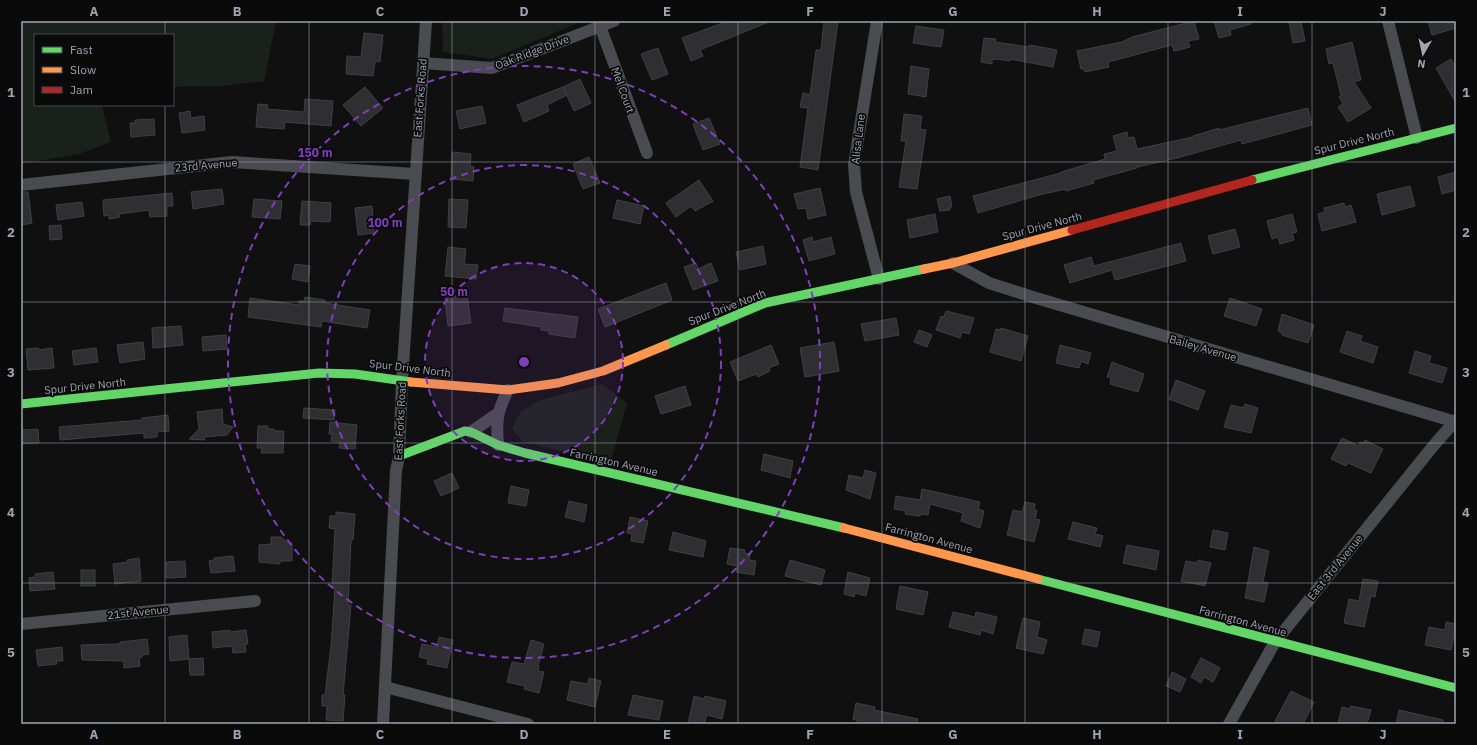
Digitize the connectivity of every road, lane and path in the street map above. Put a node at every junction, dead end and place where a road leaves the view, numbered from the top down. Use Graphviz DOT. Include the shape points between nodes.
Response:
graph roads {
  1 [pos="614,21"];
  2 [pos="877,21"];
  3 [pos="1388,21"];
  4 [pos="426,22"];
  5 [pos="600,26"];
  6 [pos="423,64"];
  7 [pos="1456,128"];
  8 [pos="1417,138"];
  9 [pos="647,153"];
  10 [pos="415,174"];
  11 [pos="21,185"];
  12 [pos="953,263"];
  13 [pos="879,279"];
  14 [pos="402,381"];
  15 [pos="508,390"];
  16 [pos="21,404"];
  17 [pos="497,414"];
  18 [pos="1455,421"];
  19 [pos="471,432"];
  20 [pos="498,445"];
  21 [pos="399,456"];
  22 [pos="254,601"];
  23 [pos="21,624"];
  24 [pos="1275,642"];
  25 [pos="385,687"];
  26 [pos="1456,688"];
  27 [pos="383,724"];
  28 [pos="528,724"];
  29 [pos="1229,724"];
  1 -- 5 [label="street, Oak Ridge Drive"];
  2 -- 13 [label="street, Alisa Lane" via="854,165 856,192"];
  3 -- 8 [label="street"];
  4 -- 6 [label="street, East Forks Road"];
  5 -- 6 [label="street, Oak Ridge Drive" via="492,68"];
  5 -- 9 [label="street, Mel Court"];
  6 -- 10 [label="street, East Forks Road"];
  7 -- 8 [label="street, Spur Drive North"];
  8 -- 12 [label="street, Spur Drive North" via="1286,170"];
  10 -- 11 [label="street, 23rd Avenue" via="232,162"];
  10 -- 14 [label="street, East Forks Road"];
  12 -- 13 [label="street, Spur Drive North"];
  12 -- 18 [label="street, Bailey Avenue" via="989,283 1036,298"];
  13 -- 15 [label="street, Spur Drive North" via="765,303 603,371 558,383"];
  14 -- 15 [label="street, Spur Drive North"];
  14 -- 16 [label="street, Spur Drive North" via="355,374 319,373"];
  14 -- 21 [label="street, East Forks Road"];
  15 -- 17 [label="street"];
  17 -- 19 [label="street"];
  17 -- 20 [label="street"];
  18 -- 24 [label="street, East 3rd Avenue"];
  19 -- 20 [label="street, Farrington Avenue"];
  19 -- 21 [label="street" via="459,432"];
  20 -- 24 [label="street, Farrington Avenue" via="525,454 839,527"];
  21 -- 25 [label="street, East Forks Road" via="395,478"];
  22 -- 23 [label="street, 21st Avenue"];
  24 -- 26 [label="street, Farrington Avenue"];
  24 -- 29 [label="street, East 3rd Avenue"];
  25 -- 27 [label="street, East Forks Road"];
  25 -- 28 [label="street"];
}
